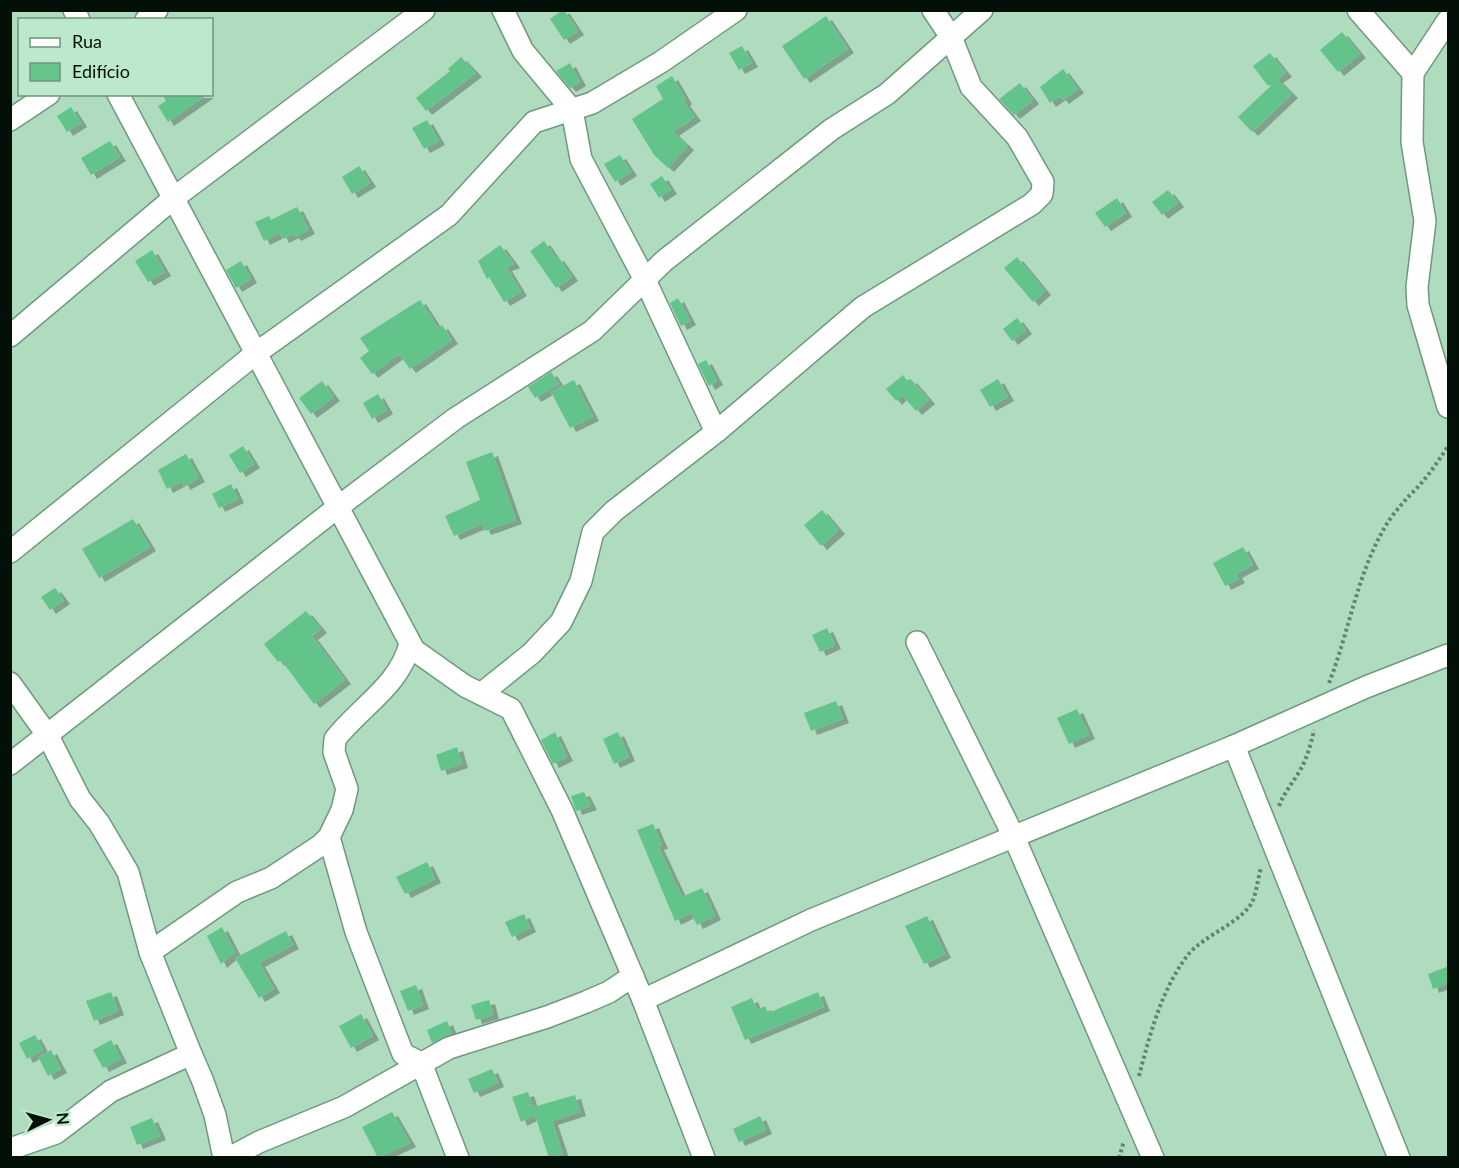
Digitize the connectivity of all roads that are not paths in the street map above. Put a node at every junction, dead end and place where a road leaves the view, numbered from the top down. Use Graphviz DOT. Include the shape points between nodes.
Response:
graph roads {
  1 [pos="424,10"];
  2 [pos="503,10"];
  3 [pos="736,10"];
  4 [pos="933,10"];
  5 [pos="982,10"];
  6 [pos="1358,10"];
  7 [pos="1449,20"];
  8 [pos="951,37"];
  9 [pos="1413,73"];
  10 [pos="46,96"];
  11 [pos="119,96"];
  12 [pos="572,110"];
  13 [pos="10,120"];
  14 [pos="174,197"];
  15 [pos="645,279"];
  16 [pos="10,336"];
  17 [pos="255,354"];
  18 [pos="1449,407"];
  19 [pos="716,432"];
  20 [pos="338,507"];
  21 [pos="10,552"];
  22 [pos="917,642"];
  23 [pos="410,644"];
  24 [pos="1449,655"];
  25 [pos="10,683"];
  26 [pos="481,694"];
  27 [pos="48,736"];
  28 [pos="1234,746"];
  29 [pos="10,764"];
  30 [pos="329,837"];
  31 [pos="1014,837"];
  32 [pos="150,952"];
  33 [pos="633,976"];
  34 [pos="643,1000"];
  35 [pos="190,1054"];
  36 [pos="421,1064"];
  37 [pos="10,1149"];
  38 [pos="226,1158"];
  39 [pos="458,1158"];
  40 [pos="704,1158"];
  41 [pos="1153,1158"];
  42 [pos="1399,1158"];
  1 -- 14 [label="street"];
  2 -- 12 [label="street" via="523,51"];
  3 -- 12 [label="street" via="661,62 592,103"];
  4 -- 8 [label="street"];
  5 -- 8 [label="street"];
  6 -- 9 [label="street"];
  7 -- 9 [label="street"];
  8 -- 15 [label="street" via="887,94 823,136"];
  8 -- 19 [label="street" via="971,87 1017,136 1043,182 1042,194 1032,204 863,307"];
  9 -- 18 [label="street" via="1412,142 1425,221 1418,305"];
  10 -- 13 [label="street"];
  11 -- 14 [label="street"];
  12 -- 15 [label="street" via="581,159"];
  12 -- 17 [label="street" via="534,122 449,215"];
  14 -- 16 [label="street"];
  14 -- 17 [label="street"];
  15 -- 19 [label="street"];
  15 -- 20 [label="street" via="592,331 456,418"];
  17 -- 20 [label="street"];
  17 -- 21 [label="street"];
  19 -- 26 [label="street" via="614,511 593,532 581,581 561,622 532,653"];
  20 -- 23 [label="street"];
  20 -- 27 [label="street"];
  22 -- 31 [label="street"];
  23 -- 26 [label="street" via="445,674"];
  23 -- 30 [label="street" via="396,677 335,739 334,752 347,789"];
  24 -- 28 [label="street"];
  25 -- 27 [label="street"];
  26 -- 33 [label="street" via="511,709 562,810"];
  27 -- 29 [label="street"];
  27 -- 32 [label="street" via="80,799 128,872"];
  28 -- 31 [label="street"];
  28 -- 42 [label="street"];
  30 -- 32 [label="street" via="272,878 237,892"];
  30 -- 36 [label="street" via="356,932 403,1054"];
  31 -- 34 [label="street" via="811,920"];
  31 -- 41 [label="street"];
  32 -- 35 [label="street"];
  33 -- 34 [label="street"];
  33 -- 36 [label="street" via="601,996 449,1048"];
  34 -- 40 [label="street"];
  35 -- 37 [label="street" via="111,1091 56,1133"];
  35 -- 38 [label="street" via="215,1115"];
  36 -- 38 [label="street" via="344,1107"];
  36 -- 39 [label="street"];
}
